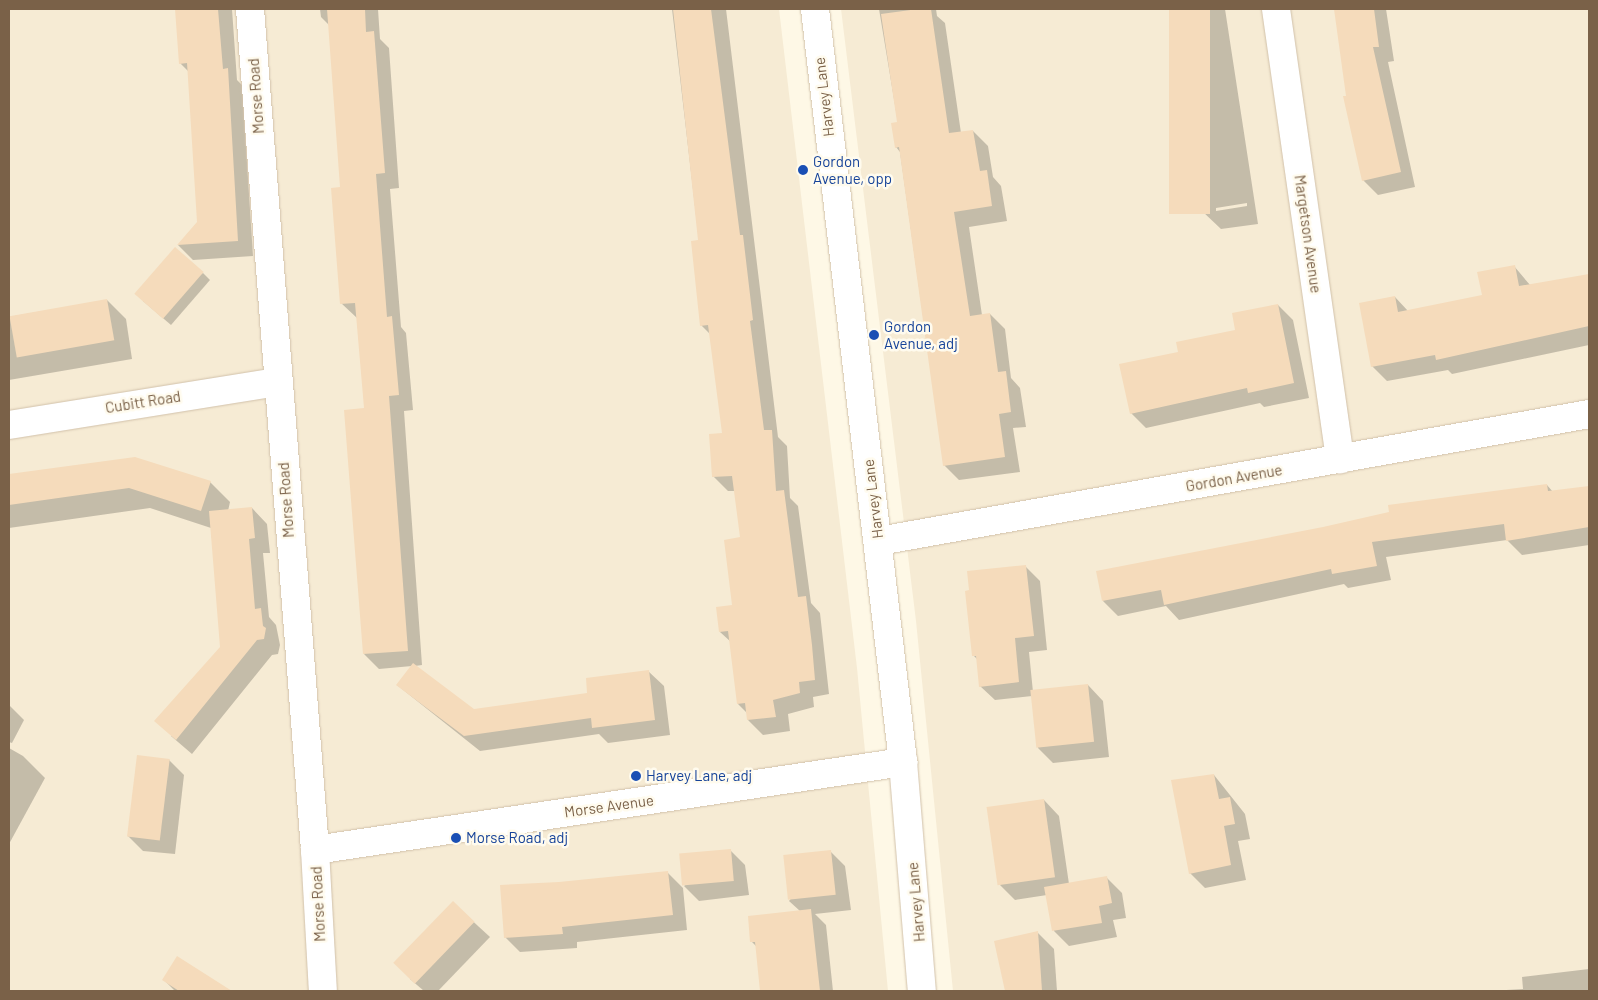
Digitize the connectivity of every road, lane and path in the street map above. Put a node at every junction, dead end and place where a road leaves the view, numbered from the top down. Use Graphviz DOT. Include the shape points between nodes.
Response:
graph roads {
  1 [pos="250,9"];
  2 [pos="815,9"];
  3 [pos="1276,9"];
  4 [pos="277,382"];
  5 [pos="1589,414"];
  6 [pos="9,425"];
  7 [pos="1340,458"];
  8 [pos="879,541"];
  9 [pos="904,762"];
  10 [pos="315,850"];
  11 [pos="323,991"];
  12 [pos="922,991"];
  1 -- 4 [label="street, Morse Road"];
  2 -- 8 [label="street, Harvey Lane"];
  3 -- 7 [label="street, Margetson Avenue"];
  4 -- 6 [label="street, Cubitt Road"];
  4 -- 10 [label="street, Morse Road"];
  5 -- 7 [label="street, Gordon Avenue"];
  7 -- 8 [label="street, Gordon Avenue"];
  8 -- 9 [label="street, Harvey Lane"];
  9 -- 10 [label="street, Morse Avenue"];
  9 -- 12 [label="street, Harvey Lane"];
  10 -- 11 [label="street, Morse Road"];
}
